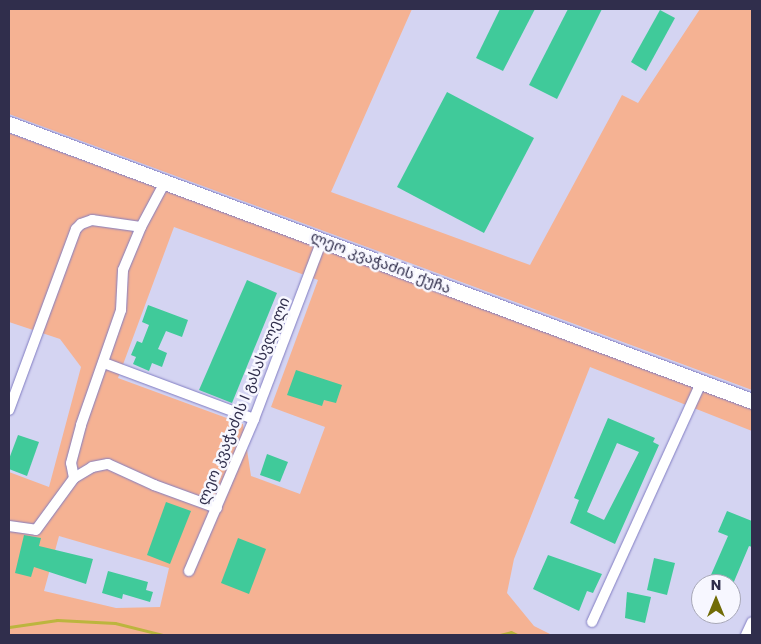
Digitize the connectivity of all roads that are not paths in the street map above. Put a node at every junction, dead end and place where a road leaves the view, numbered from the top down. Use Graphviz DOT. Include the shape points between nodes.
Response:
graph roads {
  1 [pos="9,124"];
  2 [pos="165,182"];
  3 [pos="141,227"];
  4 [pos="322,240"];
  5 [pos="104,363"];
  6 [pos="701,383"];
  7 [pos="752,401"];
  8 [pos="9,410"];
  9 [pos="254,419"];
  10 [pos="74,478"];
  11 [pos="217,508"];
  12 [pos="9,526"];
  13 [pos="190,571"];
  14 [pos="592,622"];
  15 [pos="752,622"];
  16 [pos="746,635"];
  1 -- 2 [label="main road, ლეო კვაჭაძის ქუჩა"];
  2 -- 3 [label="street"];
  2 -- 4 [label="main road, ლეო კვაჭაძის ქუჩა"];
  3 -- 5 [label="street" via="123,270 121,310"];
  3 -- 8 [label="street" via="92,220 76,229"];
  4 -- 6 [label="main road, ლეო კვაჭაძის ქუჩა"];
  4 -- 9 [label="street, ლეო კვაჭაძის I გასასვლელი"];
  5 -- 9 [label="street"];
  5 -- 10 [label="street" via="71,463"];
  6 -- 7 [label="main road, ლეო კვაჭაძის ქუჩა"];
  6 -- 14 [label="street"];
  9 -- 11 [label="street, ლეო კვაჭაძის I გასასვლელი"];
  10 -- 11 [label="street" via="92,467 108,464"];
  10 -- 12 [label="street" via="36,530"];
  11 -- 13 [label="street, ლეო კვაჭაძის I გასასვლელი"];
  15 -- 16 [label="street"];
}
